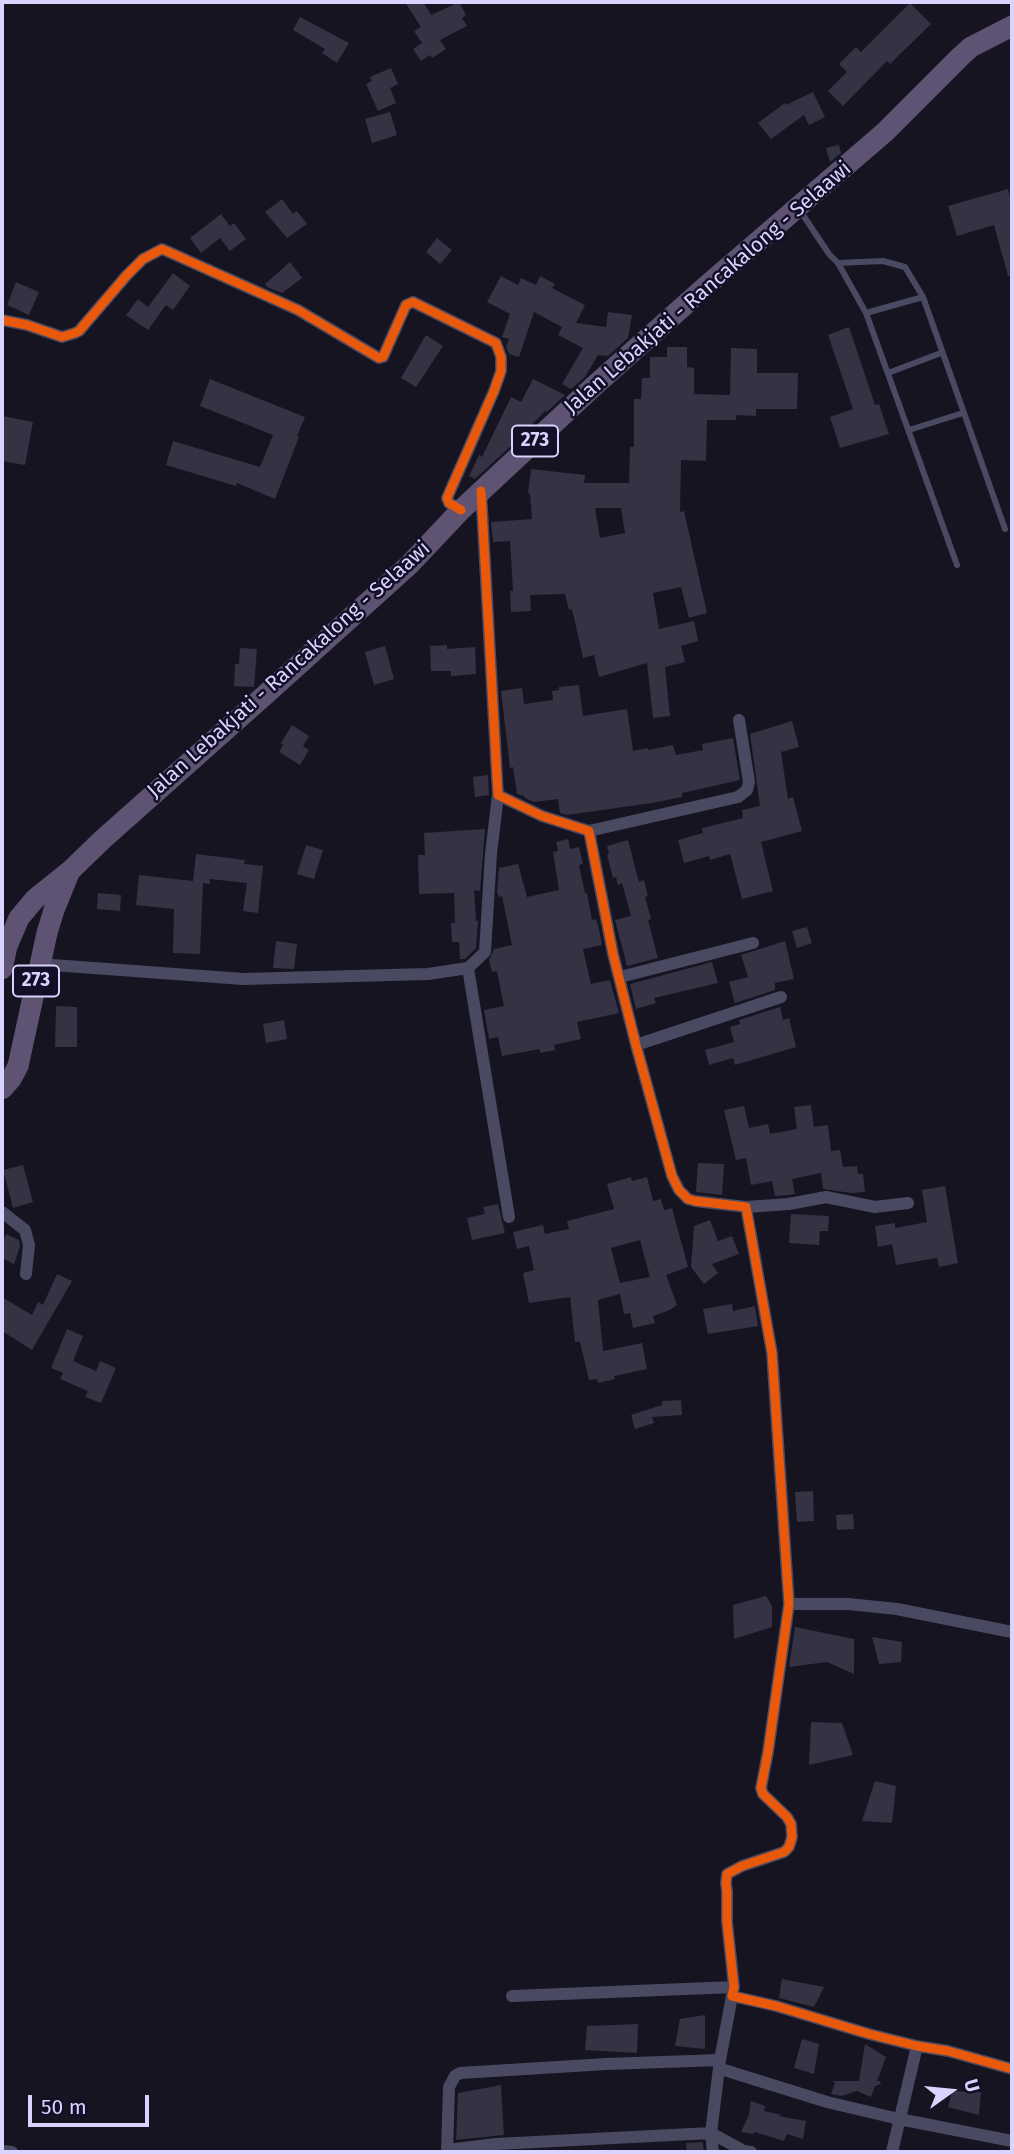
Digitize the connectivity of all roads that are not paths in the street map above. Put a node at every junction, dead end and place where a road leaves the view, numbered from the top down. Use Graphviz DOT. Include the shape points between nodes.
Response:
graph roads {
  1 [pos="1012,26"];
  2 [pos="798,208"];
  3 [pos="838,262"];
  4 [pos="923,297"];
  5 [pos="866,313"];
  6 [pos="2,320"];
  7 [pos="942,353"];
  8 [pos="888,373"];
  9 [pos="963,413"];
  10 [pos="909,430"];
  11 [pos="481,491"];
  12 [pos="461,510"];
  13 [pos="1005,529"];
  14 [pos="957,565"];
  15 [pos="740,720"];
  16 [pos="498,794"];
  17 [pos="589,831"];
  18 [pos="70,871"];
  19 [pos="753,943"];
  20 [pos="39,964"];
  21 [pos="467,968"];
  22 [pos="2,969"];
  23 [pos="620,977"];
  24 [pos="781,998"];
  25 [pos="636,1045"];
  26 [pos="2,1089"];
  27 [pos="908,1203"];
  28 [pos="746,1207"];
  29 [pos="2,1212"];
  30 [pos="509,1217"];
  31 [pos="26,1274"];
  32 [pos="789,1604"];
  33 [pos="1012,1632"];
  34 [pos="733,1991"];
  35 [pos="512,1996"];
  36 [pos="917,2046"];
  37 [pos="720,2065"];
  38 [pos="1012,2070"];
  39 [pos="900,2119"];
  40 [pos="711,2133"];
  41 [pos="1012,2141"];
  42 [pos="2,2151"];
  43 [pos="447,2151"];
  44 [pos="12,2152"];
  45 [pos="713,2152"];
  46 [pos="751,2152"];
  47 [pos="892,2152"];
  1 -- 2 [label="main road, Jalan Lebakjati - Rancakalong - Selaawi / 273" via="971,47 885,132"];
  2 -- 3 [label="lane"];
  2 -- 11 [label="main road, Jalan Lebakjati - Rancakalong - Selaawi / 273"];
  3 -- 4 [label="lane" via="883,261 905,267"];
  3 -- 5 [label="lane"];
  4 -- 5 [label="lane"];
  4 -- 7 [label="lane"];
  5 -- 8 [label="lane"];
  6 -- 12 [label="street" via="62,337 75,333 143,259 162,249 298,310 379,358 406,305 413,302 496,343 501,357 494,391 447,498"];
  7 -- 8 [label="lane"];
  7 -- 9 [label="lane"];
  8 -- 10 [label="lane"];
  9 -- 10 [label="lane"];
  9 -- 13 [label="lane"];
  10 -- 14 [label="lane"];
  11 -- 12 [label="main road, Jalan Lebakjati - Rancakalong - Selaawi / 273"];
  11 -- 16 [label="street"];
  12 -- 18 [label="main road, Jalan Lebakjati - Rancakalong - Selaawi / 273" via="409,565"];
  15 -- 17 [label="street" via="749,782 738,797"];
  16 -- 17 [label="street" via="542,816"];
  16 -- 21 [label="street" via="485,953"];
  17 -- 23 [label="street"];
  18 -- 20 [label="main road, Jalan Lebakjati - Rancakalong - Selaawi / 273"];
  18 -- 22 [label="main road, Jalan Lebakjati - Rancakalong - Selaawi / 273" via="35,898 19,918"];
  19 -- 23 [label="street"];
  20 -- 21 [label="street" via="243,979 428,974"];
  20 -- 26 [label="main road, Jalan Lebakjati - Rancakalong - Selaawi / 273" via="18,1066"];
  21 -- 30 [label="street"];
  23 -- 25 [label="street"];
  24 -- 25 [label="street"];
  25 -- 28 [label="street" via="679,1190 695,1201"];
  27 -- 28 [label="street" via="875,1208 826,1197"];
  28 -- 32 [label="street" via="772,1353"];
  29 -- 31 [label="street" via="25,1230 29,1245"];
  32 -- 33 [label="street" via="897,1609"];
  32 -- 34 [label="street" via="761,1788 787,1817 792,1837 779,1856 727,1874"];
  34 -- 35 [label="street"];
  34 -- 36 [label="street"];
  34 -- 37 [label="street"];
  36 -- 38 [label="street"];
  36 -- 39 [label="street"];
  37 -- 39 [label="street" via="827,2102"];
  37 -- 40 [label="street"];
  37 -- 43 [label="street" via="606,2064 460,2073 449,2087"];
  39 -- 41 [label="street"];
  39 -- 47 [label="street"];
  40 -- 43 [label="street" via="496,2144"];
  40 -- 45 [label="street"];
  40 -- 46 [label="street"];
  42 -- 44 [label="street"];
}
